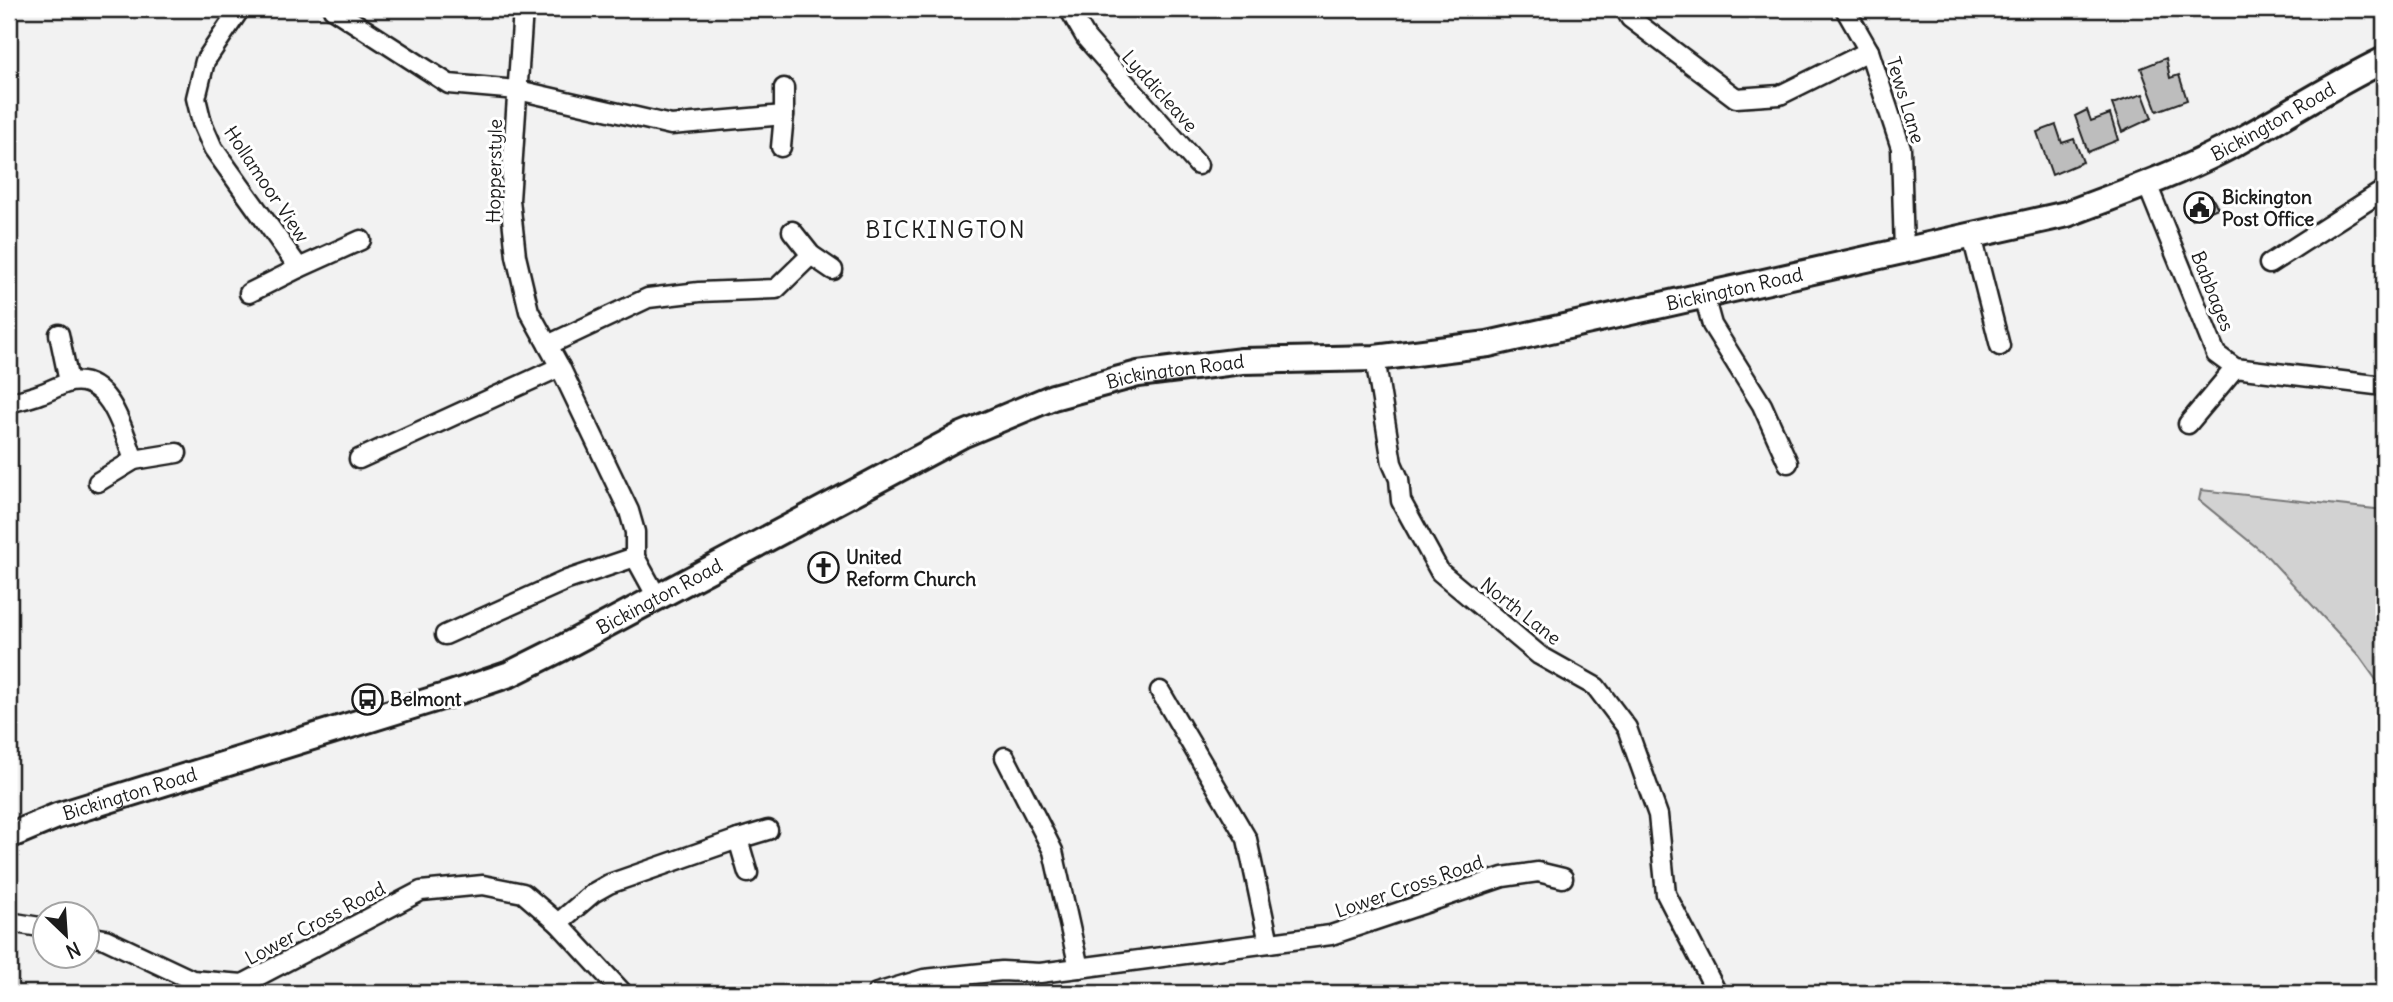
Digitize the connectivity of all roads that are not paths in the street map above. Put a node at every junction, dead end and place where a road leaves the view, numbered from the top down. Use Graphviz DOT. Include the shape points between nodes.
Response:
graph roads {
  1 [pos="240,9"];
  2 [pos="333,9"];
  3 [pos="523,9"];
  4 [pos="1069,9"];
  5 [pos="1625,9"];
  6 [pos="1845,9"];
  7 [pos="1869,51"];
  8 [pos="2384,60"];
  9 [pos="784,88"];
  10 [pos="518,90"];
  11 [pos="784,116"];
  12 [pos="781,147"];
  13 [pos="1198,165"];
  14 [pos="2147,184"];
  15 [pos="2384,190"];
  16 [pos="792,231"];
  17 [pos="1972,236"];
  18 [pos="361,240"];
  19 [pos="1904,252"];
  20 [pos="811,255"];
  21 [pos="2269,264"];
  22 [pos="299,268"];
  23 [pos="834,270"];
  24 [pos="249,293"];
  25 [pos="1704,296"];
  26 [pos="59,334"];
  27 [pos="548,345"];
  28 [pos="2000,346"];
  29 [pos="1375,358"];
  30 [pos="560,367"];
  31 [pos="2235,368"];
  32 [pos="69,382"];
  33 [pos="2384,386"];
  34 [pos="9,403"];
  35 [pos="2188,424"];
  36 [pos="177,453"];
  37 [pos="359,458"];
  38 [pos="134,460"];
  39 [pos="1788,463"];
  40 [pos="98,482"];
  41 [pos="635,557"];
  42 [pos="657,597"];
  43 [pos="445,635"];
  44 [pos="1160,691"];
  45 [pos="1005,757"];
  46 [pos="768,830"];
  47 [pos="9,836"];
  48 [pos="738,839"];
  49 [pos="748,873"];
  50 [pos="1563,878"];
  51 [pos="9,922"];
  52 [pos="558,923"];
  53 [pos="32,926"];
  54 [pos="102,938"];
  55 [pos="1269,943"];
  56 [pos="1079,968"];
  57 [pos="197,987"];
  58 [pos="623,993"];
  59 [pos="877,993"];
  60 [pos="1717,993"];
  1 -- 22 [label="street, Hollamoor View" via="205,61 196,98 214,148"];
  2 -- 10 [label="street" via="449,84"];
  3 -- 10 [label="street, Hopperstyle"];
  4 -- 13 [label="street, Lyddicleave" via="1086,38"];
  5 -- 7 [label="street" via="1630,18 1736,98 1780,95"];
  6 -- 7 [label="street, Tews Lane"];
  7 -- 19 [label="street, Tews Lane" via="1902,148"];
  8 -- 14 [label="main road, Bickington Road" via="2220,151"];
  9 -- 11 [label="street"];
  10 -- 11 [label="street" via="671,125"];
  10 -- 27 [label="street, Hopperstyle" via="510,200 516,256 529,311"];
  11 -- 12 [label="street"];
  14 -- 17 [label="main road, Bickington Road" via="2067,214"];
  14 -- 31 [label="street, Babbages" via="2216,354"];
  15 -- 21 [label="street"];
  16 -- 20 [label="street"];
  17 -- 19 [label="main road, Bickington Road"];
  17 -- 28 [label="street"];
  18 -- 22 [label="street, Hollamoor View"];
  19 -- 25 [label="main road, Bickington Road"];
  20 -- 23 [label="street"];
  20 -- 27 [label="street" via="776,289 648,298"];
  22 -- 24 [label="street, Hollamoor View"];
  25 -- 29 [label="main road, Bickington Road" via="1488,344"];
  25 -- 39 [label="street" via="1712,324 1762,405"];
  26 -- 32 [label="street"];
  27 -- 30 [label="street, Hopperstyle"];
  29 -- 42 [label="main road, Bickington Road" via="1242,361 1138,374 1053,397 962,435"];
  29 -- 60 [label="street, North Lane" via="1401,502 1440,572 1539,655 1596,687 1627,728 1658,815 1666,894"];
  30 -- 37 [label="street"];
  30 -- 41 [label="street, Hopperstyle" via="629,511"];
  31 -- 33 [label="street"];
  31 -- 35 [label="street"];
  32 -- 34 [label="street"];
  32 -- 38 [label="street" via="88,383 103,393"];
  36 -- 38 [label="street"];
  38 -- 40 [label="street"];
  41 -- 42 [label="street, Hopperstyle"];
  41 -- 43 [label="street" via="567,580"];
  42 -- 47 [label="main road, Bickington Road" via="510,674 57,816"];
  44 -- 55 [label="street" via="1247,839"];
  45 -- 56 [label="street" via="1053,852"];
  46 -- 48 [label="street"];
  48 -- 49 [label="street"];
  48 -- 52 [label="street" via="609,884"];
  50 -- 55 [label="street, Lower Cross Road" via="1538,872 1503,877 1331,935"];
  51 -- 53 [label="street"];
  52 -- 57 [label="street, Lower Cross Road" via="523,893 483,885 421,891 243,984"];
  52 -- 58 [label="street, Lower Cross Road"];
  54 -- 57 [label="street, Lower Cross Road" via="192,980"];
  55 -- 56 [label="street, Lower Cross Road"];
  56 -- 59 [label="street, Lower Cross Road" via="924,979"];
}
